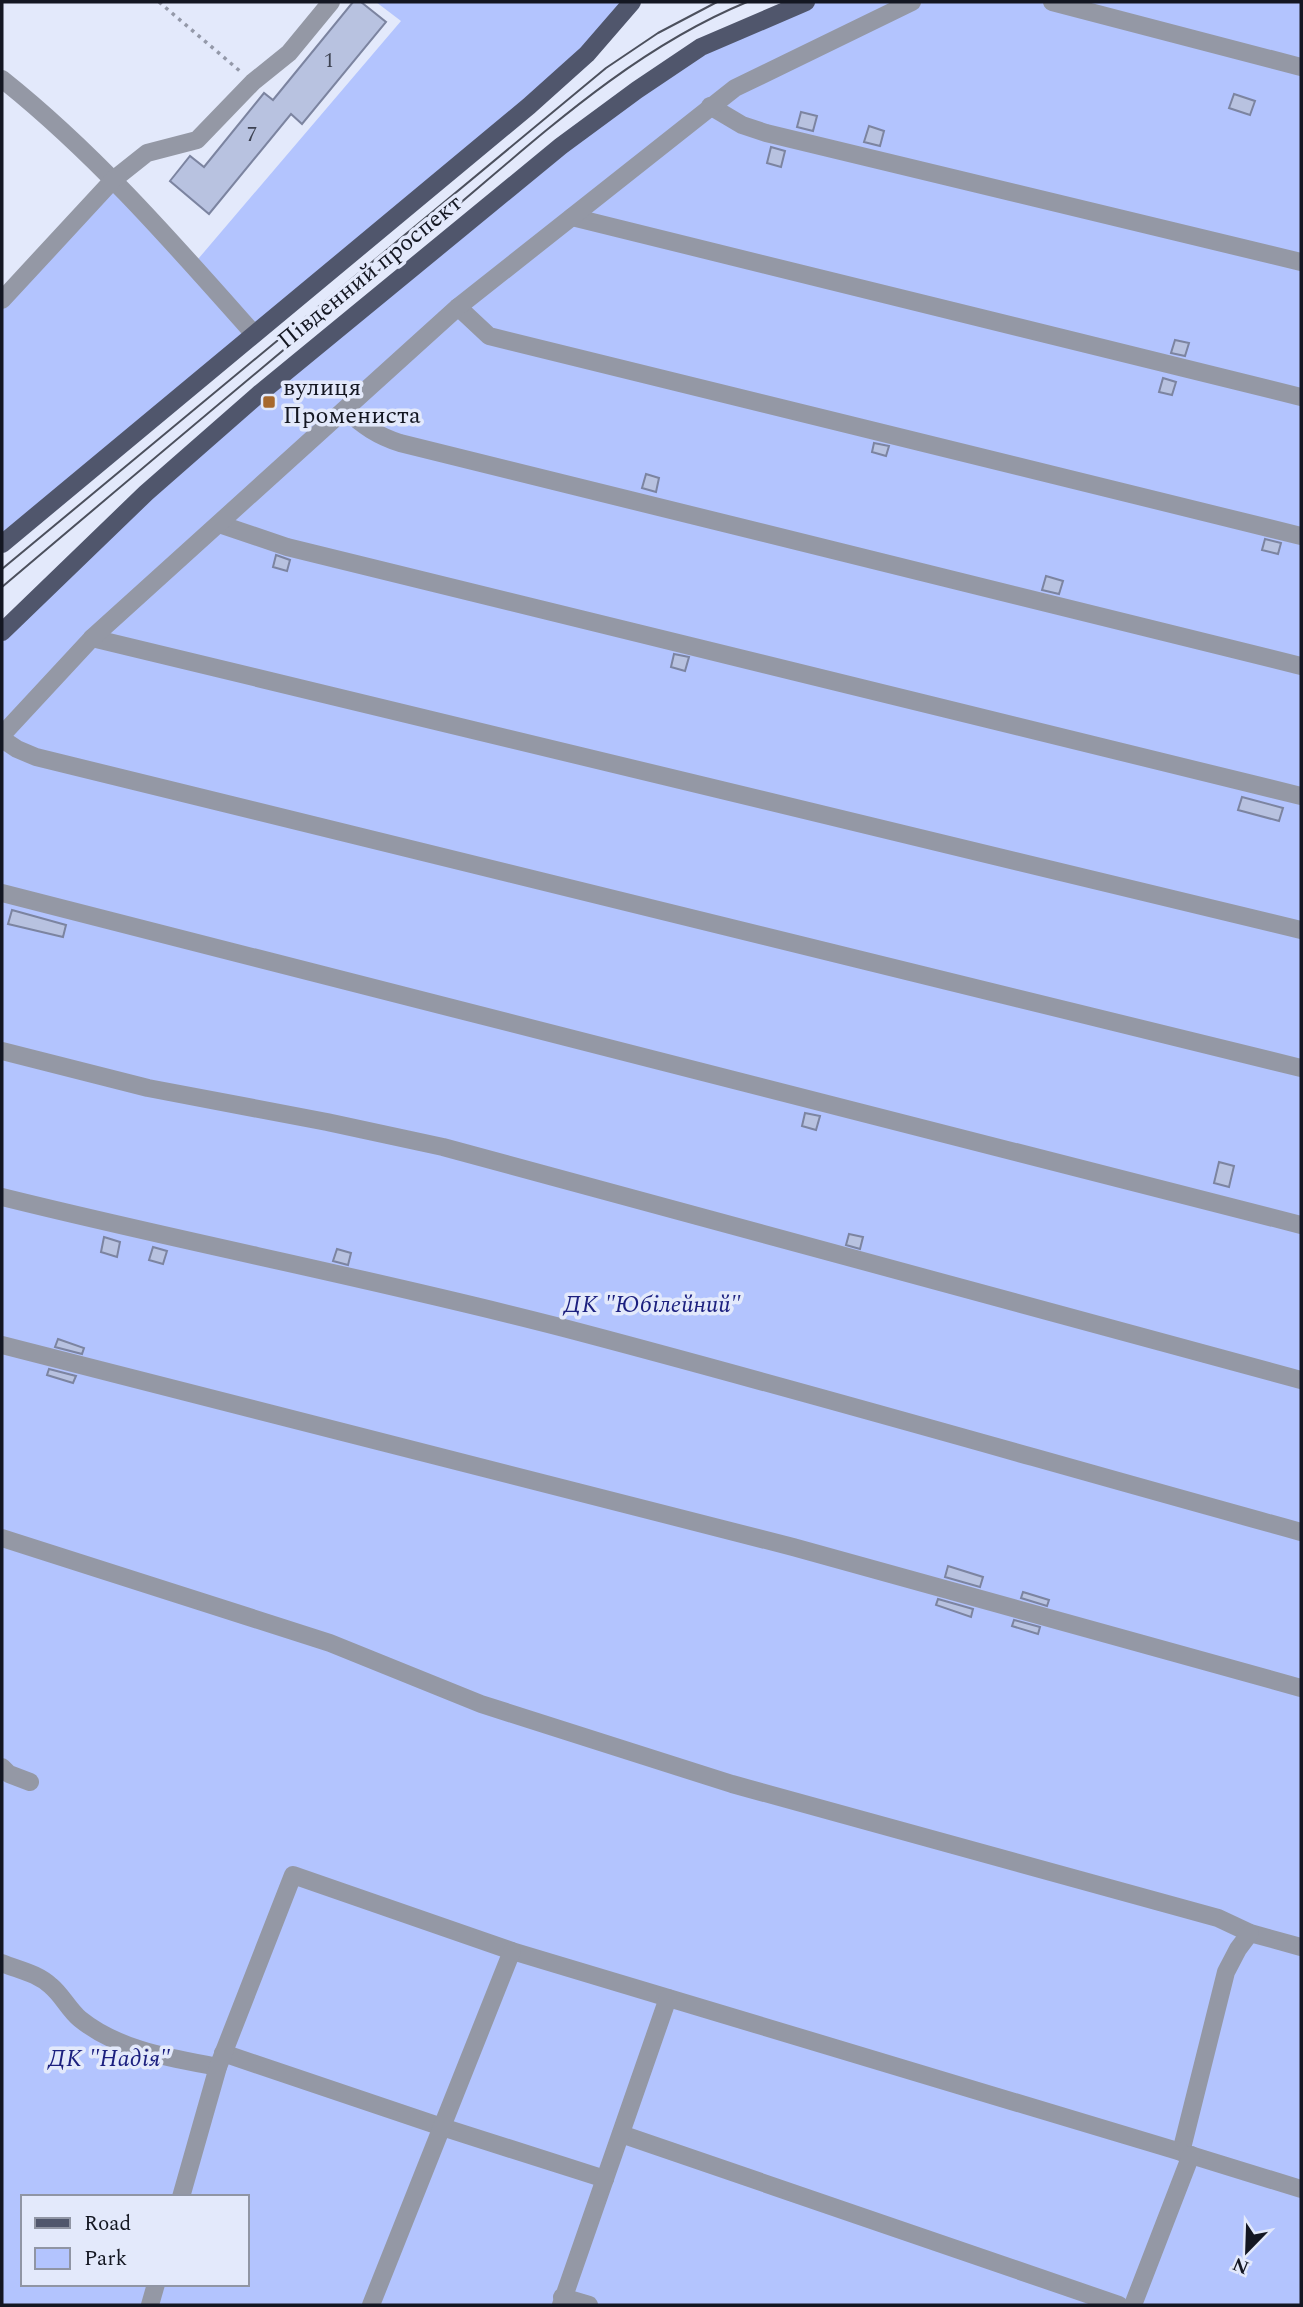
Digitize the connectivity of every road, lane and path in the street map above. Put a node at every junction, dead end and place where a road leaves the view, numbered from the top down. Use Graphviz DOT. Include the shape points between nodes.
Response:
graph roads {
  1 [pos="159,2"];
  2 [pos="331,2"];
  3 [pos="806,2"];
  4 [pos="912,2"];
  5 [pos="1052,2"];
  6 [pos="630,3"];
  7 [pos="1301,67"];
  8 [pos="2,79"];
  9 [pos="253,82"];
  10 [pos="710,106"];
  11 [pos="113,180"];
  12 [pos="572,217"];
  13 [pos="1301,262"];
  14 [pos="2,300"];
  15 [pos="458,307"];
  16 [pos="253,333"];
  17 [pos="1301,397"];
  18 [pos="346,410"];
  19 [pos="219,524"];
  20 [pos="1301,536"];
  21 [pos="2,544"];
  22 [pos="2,632"];
  23 [pos="92,638"];
  24 [pos="1301,666"];
  25 [pos="2,737"];
  26 [pos="1301,796"];
  27 [pos="2,893"];
  28 [pos="1301,930"];
  29 [pos="2,1051"];
  30 [pos="1301,1068"];
  31 [pos="2,1197"];
  32 [pos="1301,1225"];
  33 [pos="2,1345"];
  34 [pos="1301,1380"];
  35 [pos="1301,1532"];
  36 [pos="2,1538"];
  37 [pos="1301,1688"];
  38 [pos="2,1767"];
  39 [pos="30,1782"];
  40 [pos="1250,1933"];
  41 [pos="1301,1947"];
  42 [pos="512,1951"];
  43 [pos="2,1963"];
  44 [pos="668,1998"];
  45 [pos="221,2060"];
  46 [pos="442,2127"];
  47 [pos="621,2134"];
  48 [pos="1186,2154"];
  49 [pos="605,2179"];
  50 [pos="1301,2189"];
  51 [pos="182,2195"];
  52 [pos="155,2286"];
  53 [pos="561,2301"];
  54 [pos="150,2305"];
  55 [pos="371,2305"];
  56 [pos="589,2305"];
  57 [pos="1119,2305"];
  58 [pos="1133,2305"];
  1 -- 9 [label="path"];
  2 -- 9 [label="street" via="289,53"];
  3 -- 22 [label="main road, Південний проспект" via="701,47 561,146 239,412 146,493"];
  4 -- 10 [label="street" via="735,88"];
  5 -- 7 [label="street"];
  6 -- 16 [label="main road, Південний проспект" via="587,54 529,106"];
  8 -- 11 [label="street"];
  9 -- 11 [label="street" via="197,139 147,153"];
  10 -- 12 [label="street"];
  10 -- 13 [label="street" via="766,133"];
  11 -- 14 [label="street"];
  11 -- 16 [label="street"];
  12 -- 15 [label="street"];
  12 -- 17 [label="street"];
  15 -- 18 [label="street"];
  15 -- 20 [label="street" via="498,339"];
  16 -- 21 [label="main road, Південний проспект"];
  18 -- 19 [label="street"];
  18 -- 24 [label="street" via="381,437 400,443"];
  19 -- 23 [label="street"];
  19 -- 26 [label="street" via="287,547"];
  23 -- 25 [label="street"];
  23 -- 28 [label="street"];
  25 -- 30 [label="street" via="36,757"];
  27 -- 32 [label="street"];
  29 -- 34 [label="street" via="148,1088 443,1147"];
  31 -- 35 [label="street" via="561,1327"];
  33 -- 37 [label="street" via="793,1547"];
  36 -- 40 [label="street" via="330,1643 481,1704 718,1780 1218,1918"];
  38 -- 39 [label="street"];
  40 -- 41 [label="street"];
  40 -- 48 [label="street" via="1226,1972"];
  42 -- 44 [label="street"];
  42 -- 45 [label="street" via="293,1875"];
  42 -- 46 [label="street"];
  43 -- 45 [label="street" via="30,1972 51,1986 79,2018 105,2035 135,2048"];
  44 -- 47 [label="street"];
  44 -- 48 [label="street"];
  45 -- 46 [label="street"];
  45 -- 51 [label="street"];
  46 -- 49 [label="street"];
  46 -- 55 [label="street"];
  47 -- 49 [label="street"];
  47 -- 57 [label="street"];
  48 -- 50 [label="street"];
  48 -- 58 [label="street"];
  49 -- 53 [label="street"];
  52 -- 54 [label="street"];
  53 -- 56 [label="street"];
}
